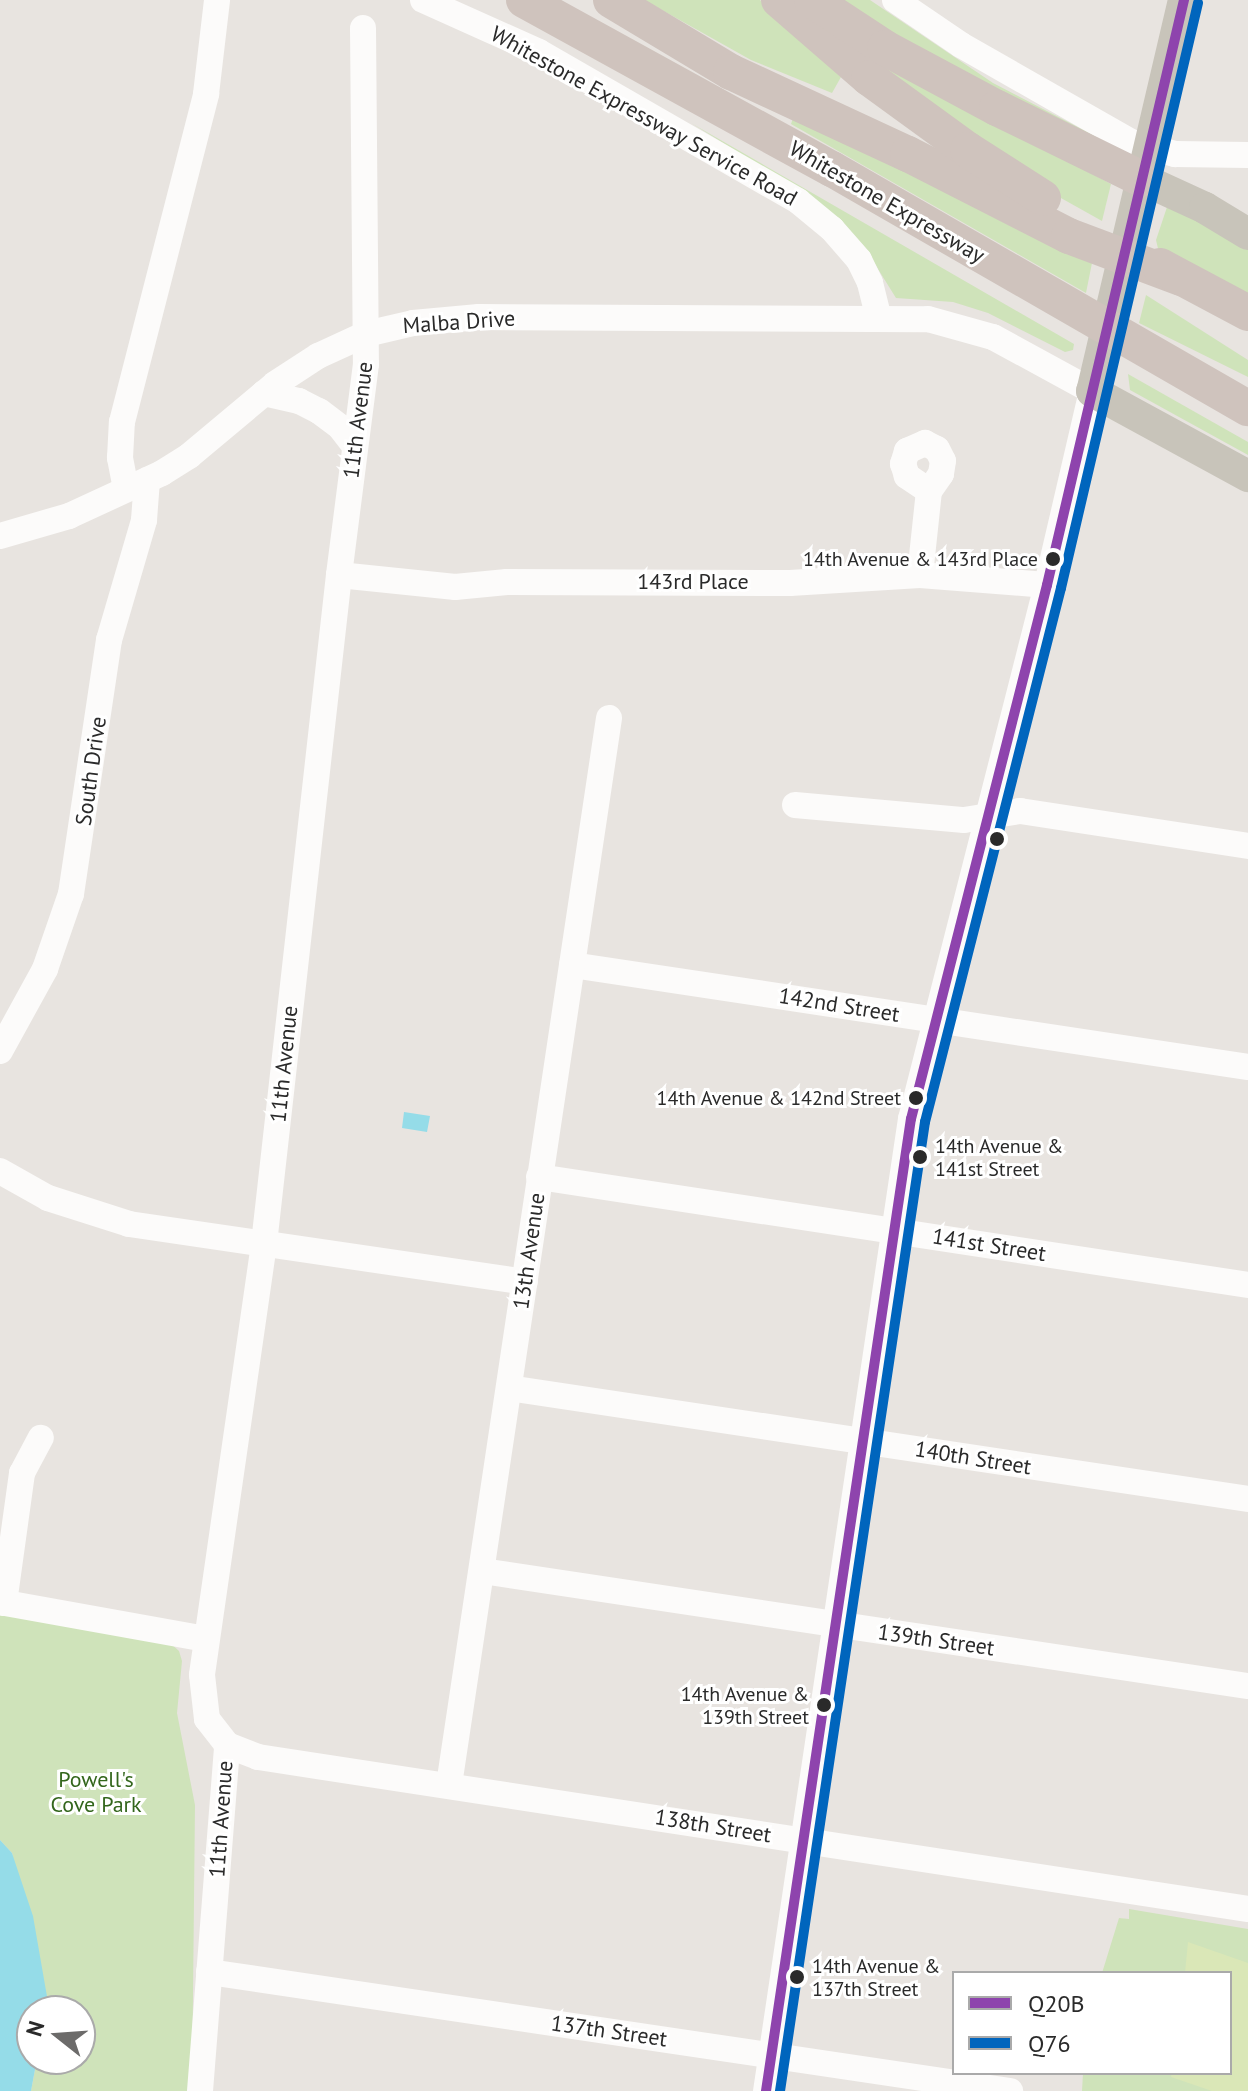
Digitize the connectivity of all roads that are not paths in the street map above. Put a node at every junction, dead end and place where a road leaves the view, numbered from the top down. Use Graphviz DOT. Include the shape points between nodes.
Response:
graph roads {
  1 [pos="217,0"];
  2 [pos="423,0"];
  3 [pos="524,0"];
  4 [pos="567,0"];
  5 [pos="611,0"];
  6 [pos="779,0"];
  7 [pos="812,0"];
  8 [pos="895,0"];
  9 [pos="1184,0"];
  10 [pos="363,28"];
  11 [pos="1248,155"];
  12 [pos="1146,164"];
  13 [pos="832,169"];
  14 [pos="1248,234"];
  15 [pos="1181,278"];
  16 [pos="1248,313"];
  17 [pos="879,318"];
  18 [pos="366,334"];
  19 [pos="1092,391"];
  20 [pos="264,393"];
  21 [pos="1248,408"];
  22 [pos="354,445"];
  23 [pos="1248,476"];
  24 [pos="137,485"];
  25 [pos="929,491"];
  26 [pos="0,536"];
  27 [pos="339,575"];
  28 [pos="920,575"];
  29 [pos="1047,585"];
  30 [pos="609,718"];
  31 [pos="795,805"];
  32 [pos="987,816"];
  33 [pos="1248,846"];
  34 [pos="572,965"];
  35 [pos="935,1020"];
  36 [pos="0,1051"];
  37 [pos="1248,1067"];
  38 [pos="0,1171"];
  39 [pos="539,1177"];
  40 [pos="895,1230"];
  41 [pos="264,1244"];
  42 [pos="525,1282"];
  43 [pos="1248,1285"];
  44 [pos="509,1388"];
  45 [pos="41,1438"];
  46 [pos="864,1441"];
  47 [pos="1248,1499"];
  48 [pos="482,1571"];
  49 [pos="2,1603"];
  50 [pos="836,1625"];
  51 [pos="206,1639"];
  52 [pos="1248,1686"];
  53 [pos="227,1745"];
  54 [pos="449,1785"];
  55 [pos="803,1840"];
  56 [pos="1248,1909"];
  57 [pos="209,1972"];
  58 [pos="772,2055"];
  59 [pos="200,2091"];
  60 [pos="766,2091"];
  61 [pos="1010,2091"];
  1 -- 24 [label="street, South Drive" via="202,111 122,422 120,458"];
  2 -- 17 [label="street, Whitestone Expressway Service Road" via="539,52 798,201 859,260"];
  3 -- 13 [label="highway, Whitestone Expressway"];
  4 -- 13 [label="highway"];
  5 -- 15 [label="highway" via="731,72 1069,236"];
  6 -- 15 [label="highway" via="848,62 977,157"];
  7 -- 12 [label="highway" via="859,33 969,93"];
  8 -- 12 [label="street" via="1124,139"];
  9 -- 12 [label="main road"];
  10 -- 18 [label="street, 11th Avenue"];
  11 -- 12 [label="street" via="1184,155"];
  12 -- 14 [label="main road"];
  12 -- 19 [label="main road"];
  13 -- 21 [label="highway, Whitestone Expressway"];
  15 -- 16 [label="highway"];
  17 -- 18 [label="street, Malba Drive" via="479,317"];
  17 -- 19 [label="street" via="942,321 980,331"];
  18 -- 20 [label="street, Malba Drive" via="318,356"];
  18 -- 22 [label="street, 11th Avenue"];
  19 -- 23 [label="main road"];
  19 -- 29 [label="street"];
  20 -- 22 [label="street" via="319,411"];
  20 -- 24 [label="street, Malba Drive" via="189,456"];
  22 -- 27 [label="street, 11th Avenue"];
  24 -- 26 [label="street, Malba Drive" via="69,516"];
  24 -- 36 [label="street, South Drive" via="140,534 109,640 71,894 45,969"];
  25 -- 28 [label="street"];
  27 -- 28 [label="street, 143rd Place" via="455,587 507,582 790,583"];
  27 -- 41 [label="street, 11th Avenue"];
  28 -- 29 [label="street, 143rd Place"];
  29 -- 32 [label="street"];
  30 -- 34 [label="street, 13th Avenue"];
  31 -- 32 [label="street" via="964,820"];
  32 -- 33 [label="street" via="1020,811"];
  32 -- 35 [label="street"];
  34 -- 35 [label="street, 142nd Street"];
  34 -- 39 [label="street, 13th Avenue"];
  35 -- 37 [label="street, 142nd Street"];
  35 -- 40 [label="street" via="911,1119"];
  38 -- 41 [label="street" via="48,1198 105,1219"];
  39 -- 40 [label="street, 141st Street"];
  39 -- 42 [label="street, 13th Avenue"];
  40 -- 43 [label="street, 141st Street"];
  40 -- 46 [label="street"];
  41 -- 42 [label="street"];
  41 -- 51 [label="street, 11th Avenue"];
  42 -- 44 [label="street, 13th Avenue"];
  44 -- 46 [label="street, 140th Street"];
  44 -- 48 [label="street, 13th Avenue"];
  45 -- 49 [label="street" via="22,1473"];
  46 -- 47 [label="street, 140th Street"];
  46 -- 50 [label="street"];
  48 -- 50 [label="street, 139th Street"];
  48 -- 54 [label="street, 13th Avenue"];
  49 -- 51 [label="street"];
  50 -- 52 [label="street, 139th Street"];
  50 -- 55 [label="street"];
  51 -- 53 [label="street, 11th Avenue" via="204,1709"];
  53 -- 54 [label="street, 138th Street" via="258,1757"];
  53 -- 57 [label="street, 11th Avenue"];
  54 -- 55 [label="street, 138th Street"];
  55 -- 56 [label="street, 138th Street"];
  55 -- 58 [label="street"];
  57 -- 58 [label="street, 137th Street"];
  57 -- 59 [label="street, 11th Avenue"];
  58 -- 60 [label="street"];
  58 -- 61 [label="street, 137th Street"];
}
